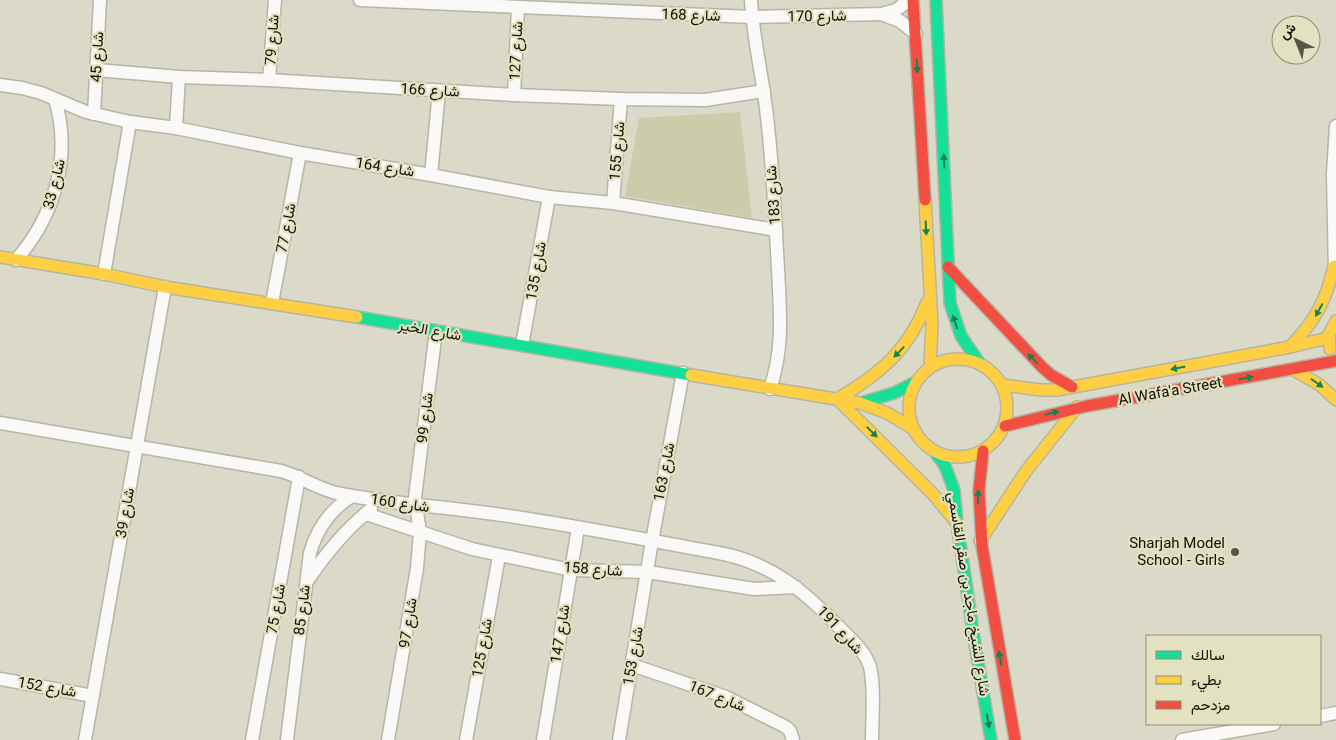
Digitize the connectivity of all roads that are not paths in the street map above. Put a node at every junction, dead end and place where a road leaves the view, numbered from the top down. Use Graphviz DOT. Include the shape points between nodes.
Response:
graph roads {
  1 [pos="100,0"];
  2 [pos="275,0"];
  3 [pos="360,0"];
  4 [pos="751,0"];
  5 [pos="909,0"];
  6 [pos="913,0"];
  7 [pos="936,0"];
  8 [pos="406,1"];
  9 [pos="482,3"];
  10 [pos="556,4"];
  11 [pos="630,6"];
  12 [pos="518,7"];
  13 [pos="882,14"];
  14 [pos="752,17"];
  15 [pos="916,34"];
  16 [pos="97,70"];
  17 [pos="179,77"];
  18 [pos="269,80"];
  19 [pos="0,85"];
  20 [pos="439,90"];
  21 [pos="764,91"];
  22 [pos="514,95"];
  23 [pos="55,99"];
  24 [pos="622,99"];
  25 [pos="94,114"];
  26 [pos="130,122"];
  27 [pos="1336,126"];
  28 [pos="176,128"];
  29 [pos="300,154"];
  30 [pos="431,175"];
  31 [pos="549,197"];
  32 [pos="613,203"];
  33 [pos="776,230"];
  34 [pos="0,257"];
  35 [pos="16,260"];
  36 [pos="1334,266"];
  37 [pos="948,267"];
  38 [pos="104,274"];
  39 [pos="165,287"];
  40 [pos="1336,291"];
  41 [pos="930,295"];
  42 [pos="272,303"];
  43 [pos="1336,313"];
  44 [pos="1336,321"];
  45 [pos="436,330"];
  46 [pos="1328,338"];
  47 [pos="522,346"];
  48 [pos="1290,347"];
  49 [pos="1336,359"];
  50 [pos="980,364"];
  51 [pos="930,367"];
  52 [pos="1294,370"];
  53 [pos="683,373"];
  54 [pos="916,382"];
  55 [pos="1002,386"];
  56 [pos="1072,387"];
  57 [pos="770,389"];
  58 [pos="837,399"];
  59 [pos="1336,400"];
  60 [pos="860,403"];
  61 [pos="1078,407"];
  62 [pos="0,423"];
  63 [pos="1005,426"];
  64 [pos="912,428"];
  65 [pos="137,447"];
  66 [pos="983,451"];
  67 [pos="935,452"];
  68 [pos="299,478"];
  69 [pos="352,496"];
  70 [pos="383,500"];
  71 [pos="415,506"];
  72 [pos="366,514"];
  73 [pos="957,523"];
  74 [pos="578,528"];
  75 [pos="420,532"];
  76 [pos="980,540"];
  77 [pos="652,541"];
  78 [pos="287,548"];
  79 [pos="310,553"];
  80 [pos="499,556"];
  81 [pos="571,570"];
  82 [pos="648,572"];
  83 [pos="305,584"];
  84 [pos="796,587"];
  85 [pos="632,665"];
  86 [pos="0,679"];
  87 [pos="93,696"];
  88 [pos="1336,713"];
  89 [pos="1321,716"];
  90 [pos="1269,725"];
  91 [pos="1210,738"];
  92 [pos="288,739"];
  93 [pos="85,740"];
  94 [pos="252,740"];
  95 [pos="388,740"];
  96 [pos="466,740"];
  97 [pos="543,740"];
  98 [pos="619,740"];
  99 [pos="793,740"];
  100 [pos="872,740"];
  101 [pos="992,740"];
  102 [pos="1015,740"];
  103 [pos="1182,740"];
  1 -- 16 [label="street, شارع 45"];
  2 -- 18 [label="street, شارع 79"];
  3 -- 8 [label="street, شارع 168"];
  4 -- 14 [label="street, شارع 183"];
  5 -- 13 [label="street, شارع 170" via="896,10"];
  6 -- 15 [label="street"];
  37 -- 7 [label="street, one-way"];
  8 -- 9 [label="street, شارع 168"];
  9 -- 12 [label="street, شارع 168"];
  10 -- 11 [label="street, شارع 168"];
  10 -- 12 [label="street, شارع 168"];
  11 -- 14 [label="street, شارع 168"];
  12 -- 22 [label="street, شارع 127"];
  13 -- 14 [label="street, شارع 170"];
  13 -- 15 [label="street, شارع 170" via="900,20"];
  14 -- 21 [label="street, شارع 183"];
  15 -- 41 [label="street, one-way"];
  16 -- 17 [label="street, شارع 166"];
  16 -- 25 [label="street, شارع 45"];
  17 -- 18 [label="street, شارع 166"];
  17 -- 28 [label="street"];
  18 -- 20 [label="street, شارع 166"];
  19 -- 23 [label="street, شارع 164" via="22,88"];
  20 -- 22 [label="street, شارع 166"];
  20 -- 30 [label="street"];
  21 -- 24 [label="street, شارع 166" via="700,100"];
  21 -- 33 [label="street, شارع 183"];
  22 -- 24 [label="street, شارع 166"];
  23 -- 25 [label="street, شارع 164"];
  23 -- 35 [label="street, شارع 33" via="62,141 58,182 42,224"];
  24 -- 32 [label="street, شارع 155"];
  25 -- 26 [label="street, شارع 164"];
  26 -- 28 [label="street, شارع 164"];
  26 -- 38 [label="street"];
  27 -- 36 [label="street" via="1332,174"];
  28 -- 29 [label="street, شارع 164"];
  29 -- 30 [label="street, شارع 164"];
  29 -- 42 [label="street, شارع 77"];
  30 -- 31 [label="street, شارع 164"];
  31 -- 32 [label="street, شارع 164"];
  31 -- 47 [label="street, شارع 135"];
  32 -- 33 [label="street, شارع 164"];
  33 -- 57 [label="street, شارع 183" via="780,345"];
  34 -- 35 [label="street, شارع الخير"];
  35 -- 38 [label="street, شارع الخير"];
  36 -- 40 [label="street"];
  36 -- 48 [label="street, one-way" via="1321,310"];
  50 -- 37 [label="street, one-way" via="964,342 953,317"];
  56 -- 37 [label="street, one-way" via="1042,367"];
  38 -- 39 [label="street, شارع الخير"];
  39 -- 42 [label="street, شارع الخير"];
  39 -- 65 [label="street, شارع 39"];
  41 -- 51 [label="street"];
  41 -- 58 [label="street, one-way" via="919,326 902,349 869,379"];
  42 -- 45 [label="street, شارع الخير"];
  43 -- 44 [label="street"];
  44 -- 46 [label="street"];
  45 -- 47 [label="street, شارع الخير"];
  45 -- 71 [label="street, شارع 99"];
  46 -- 48 [label="street, Al Wafa'a Street"];
  46 -- 49 [label="street"];
  47 -- 53 [label="street, شارع الخير"];
  48 -- 56 [label="street, Al Wafa'a Street, one-way"];
  49 -- 52 [label="street, Al Wafa'a Street"];
  50 -- 51 [label="street" via="960,359"];
  50 -- 55 [label="street" via="997,377"];
  51 -- 54 [label="street"];
  52 -- 59 [label="street, one-way" via="1320,385"];
  61 -- 52 [label="street, Al Wafa'a Street, one-way"];
  53 -- 57 [label="street, شارع الخير"];
  53 -- 77 [label="street, شارع 163"];
  54 -- 60 [label="street, شارع الخير" via="894,394"];
  54 -- 64 [label="street" via="909,405"];
  55 -- 56 [label="street, Al Wafa'a Street" via="1041,390"];
  55 -- 63 [label="street" via="1008,405"];
  57 -- 58 [label="street, شارع الخير"];
  58 -- 60 [label="street, شارع الخير"];
  58 -- 73 [label="street, one-way" via="932,492"];
  60 -- 64 [label="street, شارع الخير" via="887,413"];
  63 -- 61 [label="street, Al Wafa'a Street, one-way"];
  61 -- 76 [label="street" via="1032,460"];
  62 -- 65 [label="street, شارع 160"];
  63 -- 66 [label="street"];
  64 -- 67 [label="street" via="918,438"];
  65 -- 68 [label="street, شارع 160" via="281,471"];
  65 -- 87 [label="street, شارع 39"];
  66 -- 67 [label="street" via="959,458"];
  76 -- 66 [label="street, شارع الشيخ ماجد بن صقر القاسمي, one-way" via="978,498"];
  67 -- 73 [label="street, شارع الشيخ ماجد بن صقر القاسمي" via="950,476"];
  68 -- 69 [label="street, شارع 160" via="330,492"];
  68 -- 78 [label="street, شارع 75"];
  69 -- 70 [label="street, شارع 160"];
  69 -- 79 [label="street, شارع 85" via="323,522"];
  70 -- 71 [label="street, شارع 160"];
  70 -- 72 [label="street"];
  71 -- 74 [label="street, شارع 160"];
  71 -- 75 [label="street, شارع 97"];
  72 -- 75 [label="street, شارع 158"];
  72 -- 83 [label="street" via="333,546"];
  73 -- 101 [label="street, شارع الشيخ ماجد بن صقر القاسمي, one-way"];
  74 -- 77 [label="street, شارع 160"];
  74 -- 81 [label="street, شارع 147"];
  75 -- 80 [label="street, شارع 158"];
  75 -- 95 [label="street, شارع 97" via="417,568"];
  102 -- 76 [label="street, شارع الشيخ ماجد بن صقر القاسمي, one-way"];
  77 -- 82 [label="street, شارع 163"];
  77 -- 84 [label="street, شارع 160" via="736,556 768,569"];
  78 -- 79 [label="street"];
  78 -- 94 [label="street, شارع 75"];
  79 -- 83 [label="street, شارع 85"];
  80 -- 81 [label="street, شارع 158"];
  80 -- 96 [label="street, شارع 125"];
  81 -- 82 [label="street, شارع 158"];
  81 -- 97 [label="street, شارع 147"];
  82 -- 84 [label="street, شارع 158" via="754,589"];
  82 -- 85 [label="street, شارع 153"];
  83 -- 92 [label="street, شارع 85"];
  84 -- 100 [label="street, شارع 191" via="813,600 865,655 872,684"];
  85 -- 98 [label="street, شارع 153"];
  85 -- 99 [label="street, شارع 167" via="726,697 786,727"];
  86 -- 87 [label="street, شارع 152"];
  87 -- 93 [label="street, شارع 39"];
  88 -- 89 [label="street"];
  90 -- 91 [label="street"];
  91 -- 103 [label="street"];
}
